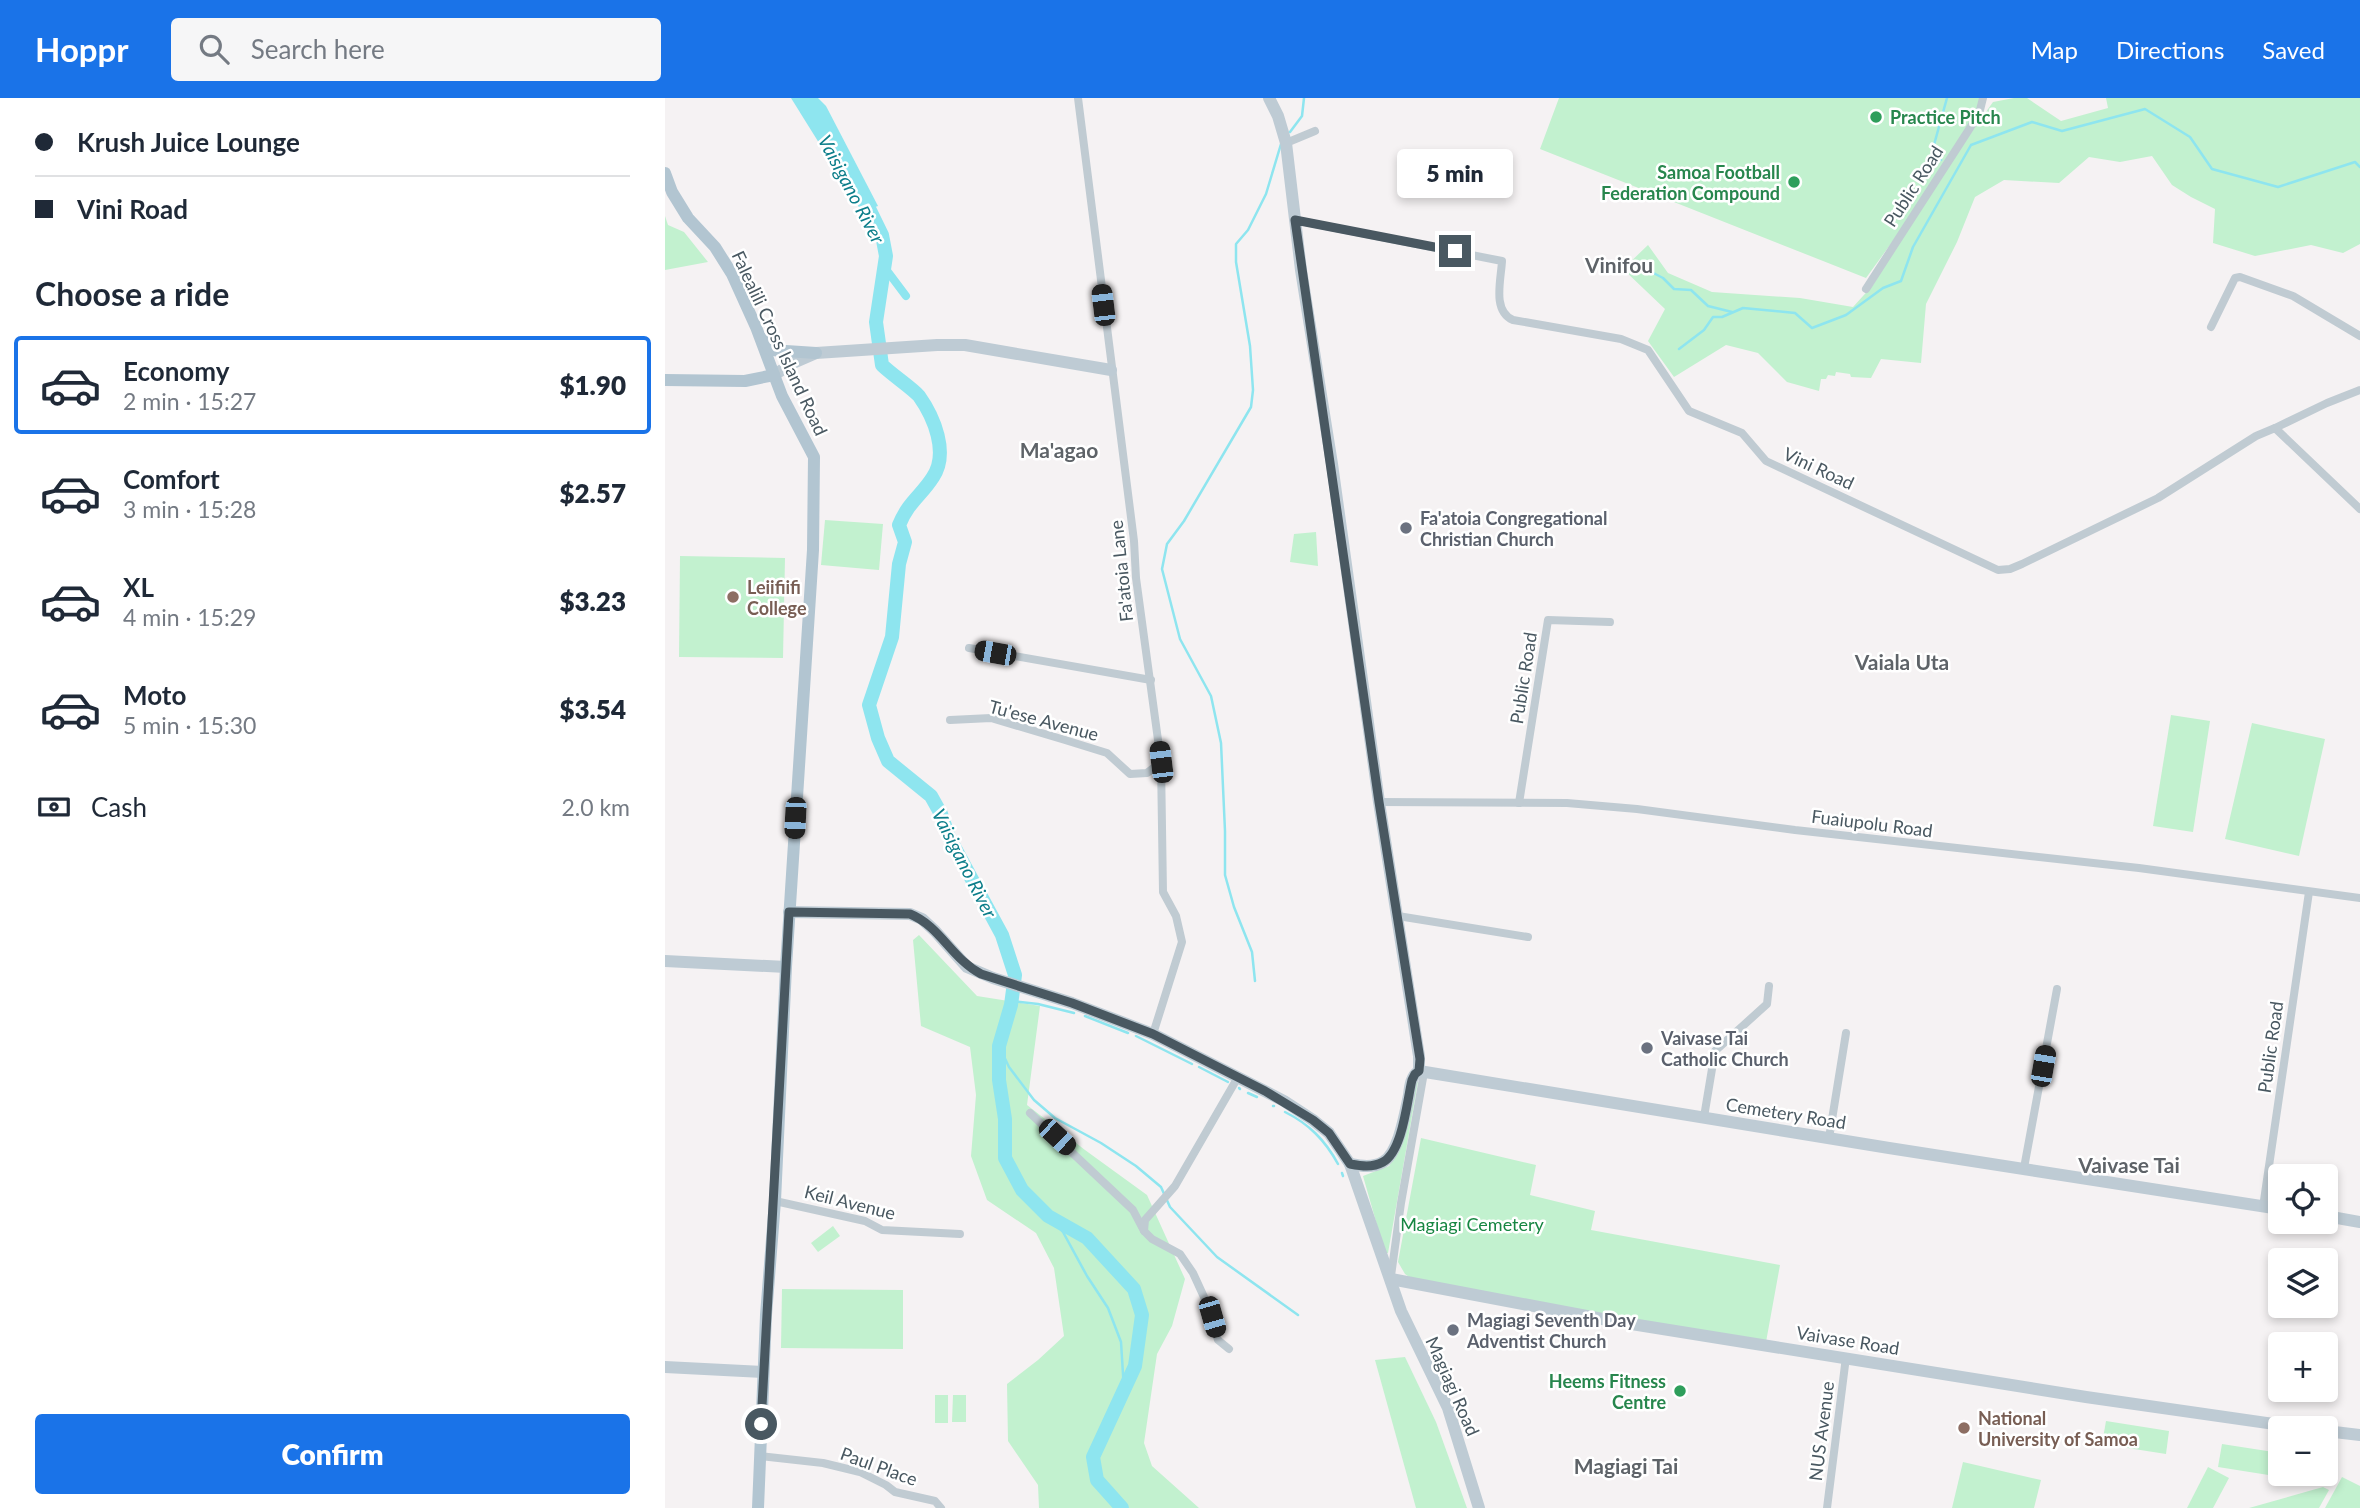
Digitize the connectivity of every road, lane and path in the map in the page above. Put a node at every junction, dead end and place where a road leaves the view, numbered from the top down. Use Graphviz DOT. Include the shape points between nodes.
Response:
graph roads {
  1 [pos="1078,98"];
  2 [pos="1269,98"];
  3 [pos="1983,98"];
  4 [pos="1315,131"];
  5 [pos="1286,143"];
  6 [pos="665,173"];
  7 [pos="1295,220"];
  8 [pos="1866,289"];
  9 [pos="756,327"];
  10 [pos="2211,327"];
  11 [pos="2360,336"];
  12 [pos="816,353"];
  13 [pos="1111,370"];
  14 [pos="774,375"];
  15 [pos="665,380"];
  16 [pos="2360,390"];
  17 [pos="2275,428"];
  18 [pos="2360,509"];
  19 [pos="1610,622"];
  20 [pos="969,648"];
  21 [pos="1150,680"];
  22 [pos="950,720"];
  23 [pos="1161,762"];
  24 [pos="1379,802"];
  25 [pos="1519,803"];
  26 [pos="2309,892"];
  27 [pos="2360,898"];
  28 [pos="789,912"];
  29 [pos="1398,916"];
  30 [pos="1528,937"];
  31 [pos="665,961"];
  32 [pos="786,967"];
  33 [pos="1769,986"];
  34 [pos="2057,989"];
  35 [pos="1846,1032"];
  36 [pos="1153,1034"];
  37 [pos="1419,1071"];
  38 [pos="1238,1077"];
  39 [pos="1030,1113"];
  40 [pos="1704,1117"];
  41 [pos="1829,1138"];
  42 [pos="1350,1164"];
  43 [pos="2024,1168"];
  44 [pos="775,1201"];
  45 [pos="2263,1206"];
  46 [pos="2268,1207"];
  47 [pos="2338,1218"];
  48 [pos="2360,1222"];
  49 [pos="1143,1231"];
  50 [pos="960,1234"];
  51 [pos="1391,1279"];
  52 [pos="1229,1349"];
  53 [pos="1846,1357"];
  54 [pos="665,1367"];
  55 [pos="763,1372"];
  56 [pos="2268,1423"];
  57 [pos="2338,1432"];
  58 [pos="2360,1435"];
  59 [pos="760,1456"];
  60 [pos="758,1508"];
  61 [pos="941,1508"];
  62 [pos="1479,1508"];
  63 [pos="1827,1508"];
  1 -- 13 [label="street, Fa'atoia Lane"];
  2 -- 5 [label="main road"];
  3 -- 8 [label="street, Public Road" via="1979,114"];
  4 -- 5 [label="street"];
  5 -- 7 [label="main road"];
  6 -- 9 [label="main road, Falealili Cross Island Road" via="688,218 732,274"];
  7 -- 17 [label="street, Vini Road" via="1502,261 1500,308 1505,317 1621,339 1648,350 1689,411 1742,433 1766,461 1998,570 2022,564 2158,498"];
  7 -- 24 [label="main road"];
  9 -- 12 [label="main road" via="771,350"];
  9 -- 14 [label="main road, Falealili Cross Island Road"];
  10 -- 11 [label="street" via="2235,278 2240,277 2293,296"];
  12 -- 13 [label="main road" via="965,345"];
  12 -- 14 [label="main road"];
  13 -- 21 [label="street, Fa'atoia Lane"];
  14 -- 15 [label="main road" via="745,381"];
  14 -- 28 [label="main road, Falealili Cross Island Road" via="814,457 813,550"];
  16 -- 17 [label="street"];
  17 -- 18 [label="street"];
  19 -- 25 [label="street, Public Road" via="1548,620"];
  20 -- 21 [label="street"];
  21 -- 23 [label="street, Fa'atoia Lane"];
  22 -- 23 [label="street, Tu'ese Avenue" via="991,718 1065,740 1107,753 1131,774 1147,774"];
  23 -- 36 [label="street, Fa'atoia Lane" via="1163,892 1176,916 1182,942"];
  24 -- 25 [label="street, Fuaiupolu Road"];
  24 -- 29 [label="main road"];
  25 -- 26 [label="street, Fuaiupolu Road" via="1637,809"];
  26 -- 27 [label="street, Fuaiupolu Road"];
  26 -- 45 [label="street, Public Road"];
  28 -- 32 [label="main road, Falealili Cross Island Road"];
  28 -- 36 [label="main road, Magiagi Road" via="910,914 935,931 967,967"];
  29 -- 30 [label="street"];
  29 -- 37 [label="main road"];
  31 -- 32 [label="main road"];
  32 -- 44 [label="main road, Falealili Cross Island Road"];
  33 -- 40 [label="street" via="1766,1004 1715,1051"];
  34 -- 43 [label="street"];
  35 -- 41 [label="street"];
  36 -- 38 [label="main road, Magiagi Road"];
  37 -- 40 [label="main road, Cemetery Road"];
  37 -- 42 [label="main road" via="1412,1080 1404,1121 1390,1156 1374,1165"];
  37 -- 51 [label="street" via="1423,1079"];
  38 -- 42 [label="main road, Magiagi Road" via="1313,1120 1329,1133"];
  38 -- 49 [label="street" via="1175,1186 1145,1220"];
  39 -- 49 [label="street" via="1133,1210"];
  40 -- 41 [label="main road, Cemetery Road"];
  41 -- 43 [label="main road, Cemetery Road"];
  42 -- 51 [label="main road, Magiagi Road"];
  43 -- 45 [label="main road, Cemetery Road"];
  44 -- 50 [label="street, Keil Avenue" via="865,1221 882,1230"];
  44 -- 55 [label="main road, Falealili Cross Island Road"];
  45 -- 46 [label="main road, Cemetery Road"];
  47 -- 48 [label="main road"];
  49 -- 52 [label="street" via="1179,1254 1193,1273 1218,1340"];
  51 -- 53 [label="main road, Vaivase Road" via="1613,1321"];
  51 -- 62 [label="main road, Magiagi Road" via="1411,1334 1448,1408"];
  53 -- 56 [label="main road, Vaivase Road"];
  53 -- 63 [label="street, NUS Avenue"];
  54 -- 55 [label="main road"];
  55 -- 59 [label="main road, Falealili Cross Island Road"];
  57 -- 58 [label="main road"];
  59 -- 60 [label="main road, Falealili Cross Island Road"];
  59 -- 61 [label="street, Paul Place" via="860,1472 895,1492 935,1501"];
}
